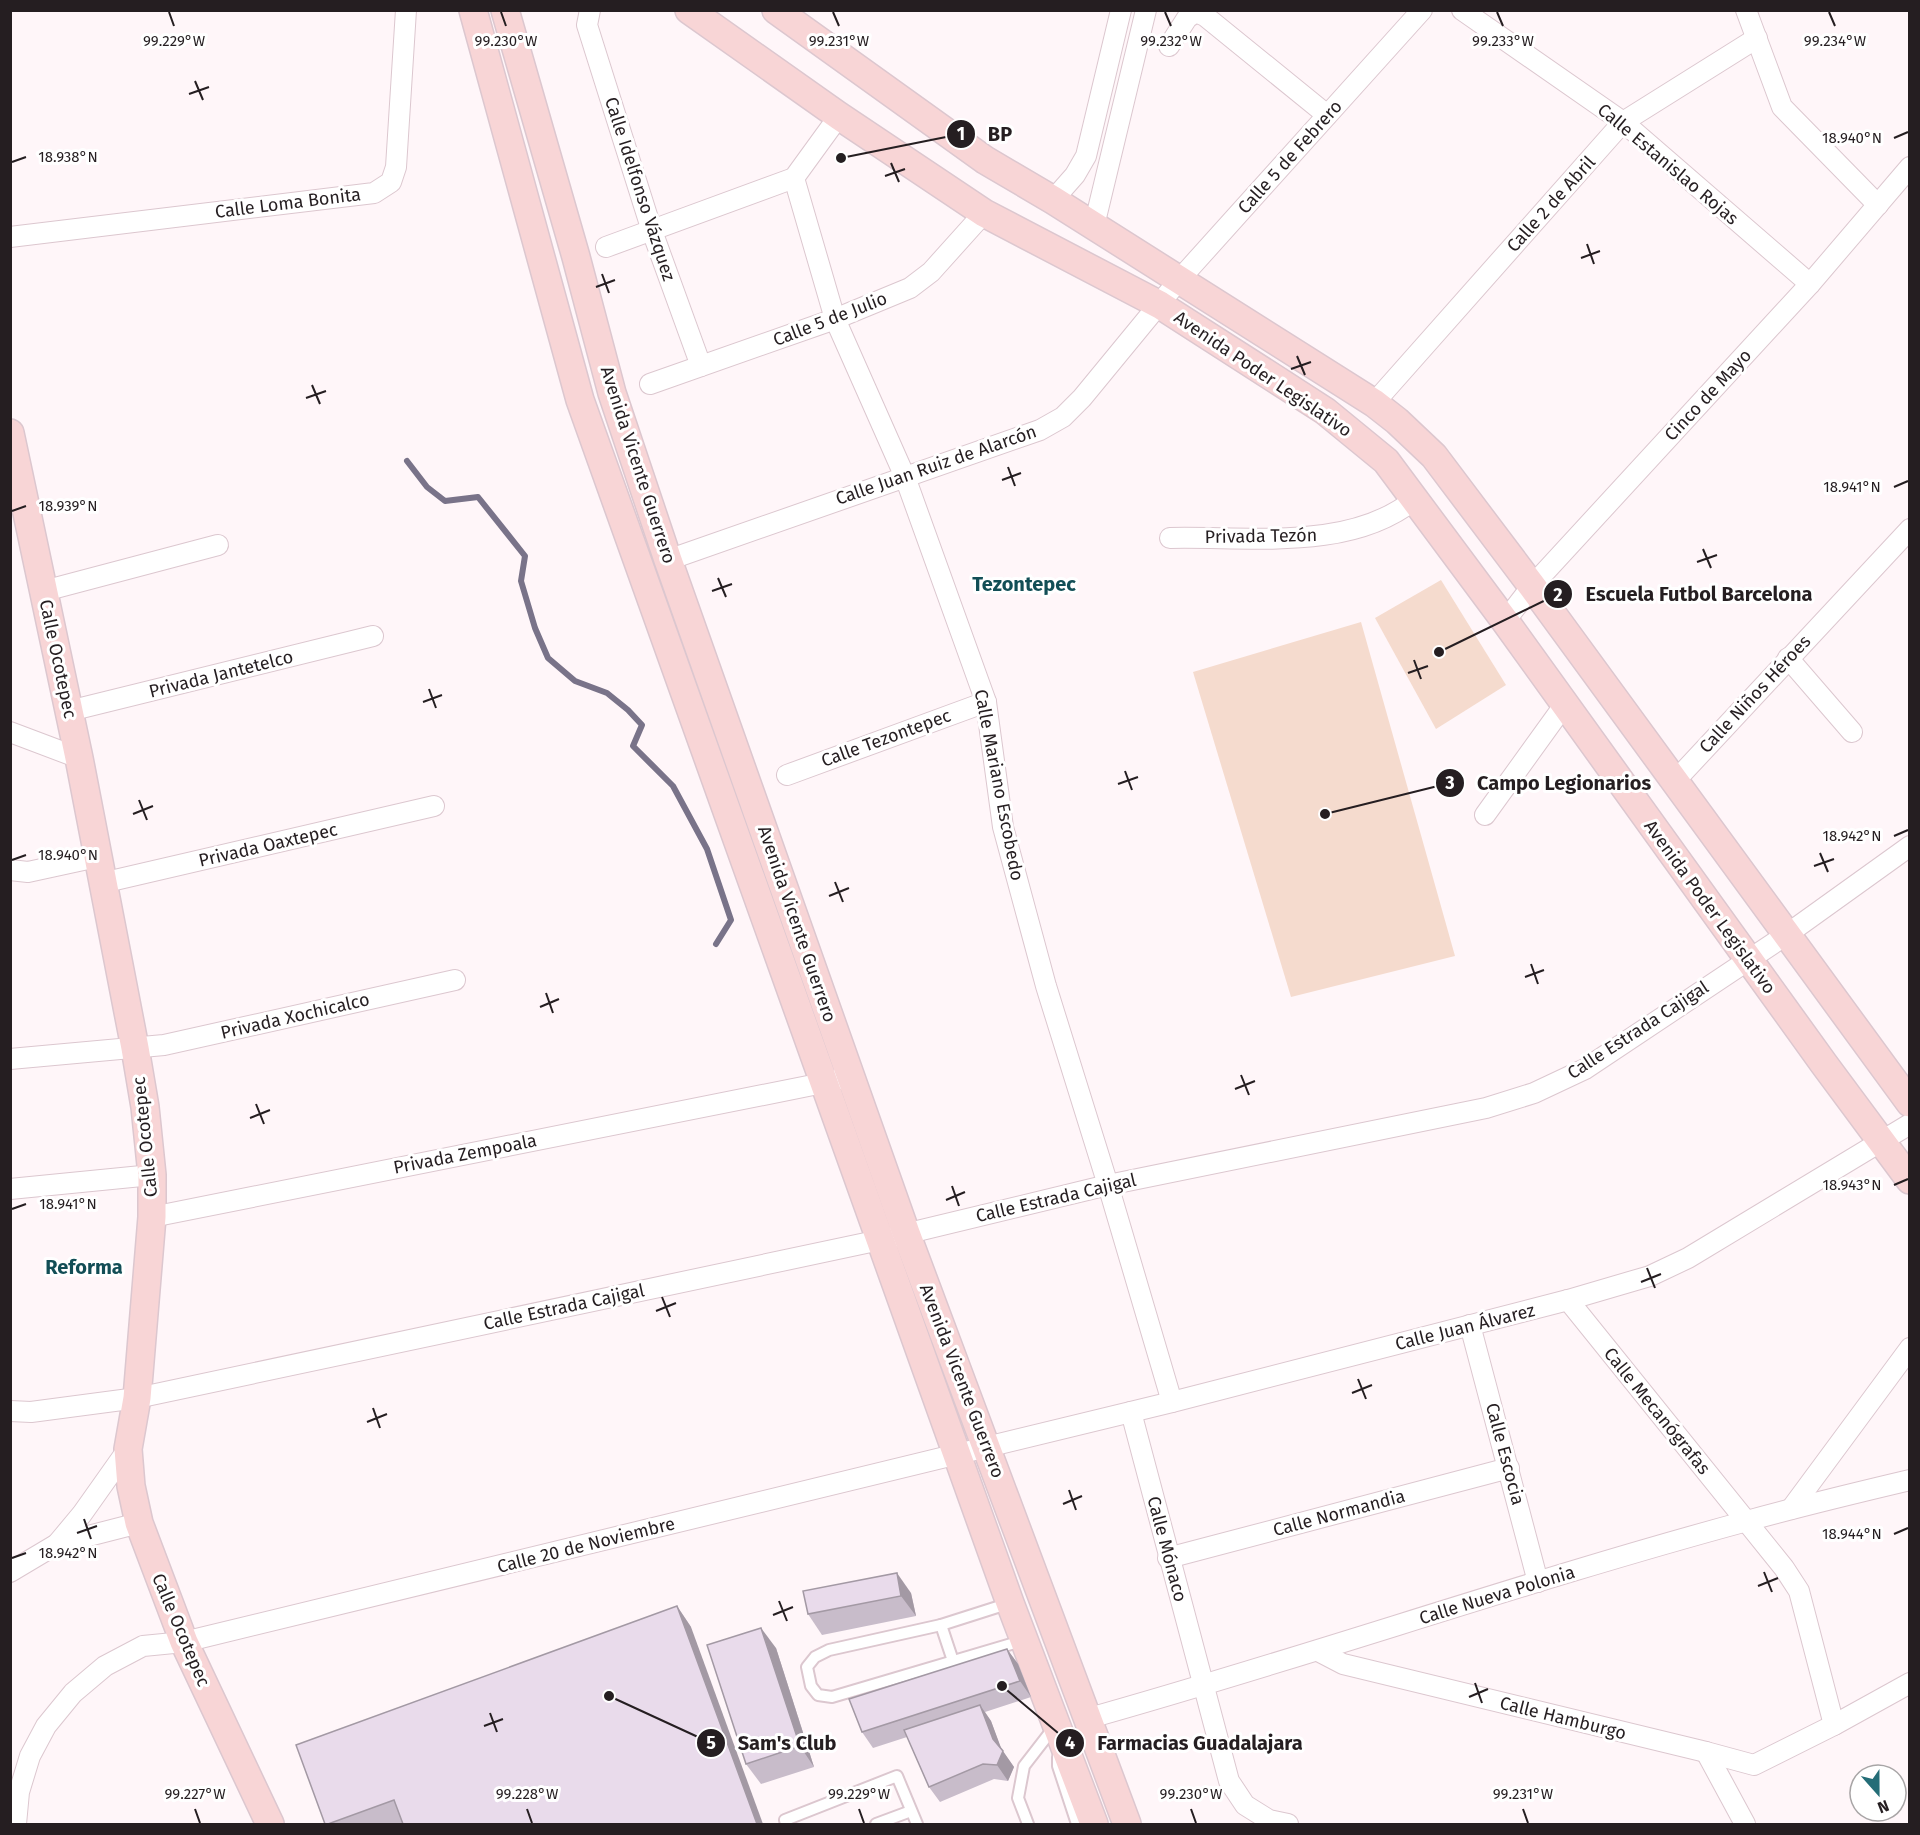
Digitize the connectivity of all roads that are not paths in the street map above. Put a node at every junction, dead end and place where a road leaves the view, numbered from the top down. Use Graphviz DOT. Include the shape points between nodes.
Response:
graph roads {
  1 [pos="406,10"];
  2 [pos="473,10"];
  3 [pos="505,10"];
  4 [pos="590,10"];
  5 [pos="689,10"];
  6 [pos="776,10"];
  7 [pos="1122,10"];
  8 [pos="1146,10"];
  9 [pos="1422,10"];
  10 [pos="1462,10"];
  11 [pos="1746,10"];
  12 [pos="1757,38"];
  13 [pos="1169,46"];
  14 [pos="1327,115"];
  15 [pos="839,116"];
  16 [pos="1623,122"];
  17 [pos="1907,176"];
  18 [pos="794,178"];
  19 [pos="1053,200"];
  20 [pos="1878,205"];
  21 [pos="984,213"];
  22 [pos="1094,226"];
  23 [pos="652,231"];
  24 [pos="10,237"];
  25 [pos="606,247"];
  26 [pos="1179,280"];
  27 [pos="1810,284"];
  28 [pos="1160,305"];
  29 [pos="835,319"];
  30 [pos="701,366"];
  31 [pos="650,384"];
  32 [pos="1374,404"];
  33 [pos="10,433"];
  34 [pos="905,477"];
  35 [pos="1415,499"];
  36 [pos="1910,528"];
  37 [pos="1170,538"];
  38 [pos="218,545"];
  39 [pos="668,560"];
  40 [pos="1532,586"];
  41 [pos="44,591"];
  42 [pos="1506,621"];
  43 [pos="373,636"];
  44 [pos="1788,658"];
  45 [pos="986,702"];
  46 [pos="1565,704"];
  47 [pos="69,711"];
  48 [pos="10,732"];
  49 [pos="1852,732"];
  50 [pos="79,758"];
  51 [pos="787,775"];
  52 [pos="1675,781"];
  53 [pos="434,806"];
  54 [pos="1485,815"];
  55 [pos="1910,846"];
  56 [pos="10,870"];
  57 [pos="100,870"];
  58 [pos="1786,935"];
  59 [pos="1748,959"];
  60 [pos="455,980"];
  61 [pos="135,1048"];
  62 [pos="10,1059"];
  63 [pos="850,1076"];
  64 [pos="823,1083"];
  65 [pos="1910,1103"];
  66 [pos="1910,1124"];
  67 [pos="1880,1143"];
  68 [pos="152,1175"];
  69 [pos="1910,1180"];
  70 [pos="1108,1185"];
  71 [pos="10,1189"];
  72 [pos="152,1217"];
  73 [pos="906,1233"];
  74 [pos="880,1240"];
  75 [pos="1568,1300"];
  76 [pos="1470,1325"];
  77 [pos="1910,1348"];
  78 [pos="137,1398"];
  79 [pos="1172,1402"];
  80 [pos="10,1411"];
  81 [pos="1131,1412"];
  82 [pos="987,1448"];
  83 [pos="129,1449"];
  84 [pos="958,1455"];
  85 [pos="1509,1468"];
  86 [pos="1910,1480"];
  87 [pos="1791,1509"];
  88 [pos="1746,1521"];
  89 [pos="139,1523"];
  90 [pos="57,1544"];
  91 [pos="1168,1558"];
  92 [pos="10,1572"];
  93 [pos="1538,1582"];
  94 [pos="1010,1603"];
  95 [pos="941,1625"];
  96 [pos="1025,1640"];
  97 [pos="184,1642"];
  98 [pos="1318,1651"];
  99 [pos="953,1661"];
  100 [pos="1910,1683"];
  101 [pos="1204,1686"];
  102 [pos="1086,1719"];
  103 [pos="1834,1725"];
  104 [pos="1057,1729"];
  105 [pos="1706,1752"];
  106 [pos="911,1811"];
  107 [pos="785,1822"];
  108 [pos="16,1824"];
  109 [pos="270,1824"];
  110 [pos="876,1824"];
  111 [pos="917,1824"];
  112 [pos="1028,1824"];
  113 [pos="1077,1824"];
  114 [pos="1094,1824"];
  115 [pos="1127,1824"];
  116 [pos="1288,1824"];
  117 [pos="1745,1824"];
  1 -- 24 [label="street, Calle Loma Bonita" via="396,167 392,182 374,193"];
  2 -- 64 [label="main road, Avenida Vicente Guerrero" via="580,400"];
  3 -- 39 [label="main road, Avenida Vicente Guerrero" via="612,393"];
  4 -- 23 [label="street, Calle Idelfonso Vázquez" via="587,25"];
  5 -- 15 [label="main road, Avenida Poder Legislativo"];
  6 -- 19 [label="main road, Avenida Poder Legislativo" via="985,160"];
  7 -- 19 [label="street" via="1086,156"];
  8 -- 22 [label="street"];
  9 -- 14 [label="street, Calle 5 de Febrero"];
  10 -- 16 [label="street, Calle Estanislao Rojas"];
  11 -- 12 [label="street"];
  12 -- 16 [label="street, Calle 2 de Abril"];
  12 -- 20 [label="street" via="1782,107"];
  13 -- 14 [label="street" via="1187,18 1196,12"];
  14 -- 26 [label="street, Calle 5 de Febrero"];
  15 -- 18 [label="street"];
  15 -- 21 [label="main road, Avenida Poder Legislativo"];
  16 -- 27 [label="street, Calle Estanislao Rojas"];
  16 -- 32 [label="street, Calle 2 de Abril"];
  17 -- 20 [label="street, Cinco de Mayo"];
  18 -- 23 [label="street"];
  18 -- 29 [label="street, Calle Mariano Escobedo"];
  19 -- 22 [label="main road, Avenida Poder Legislativo"];
  20 -- 27 [label="street, Cinco de Mayo"];
  21 -- 28 [label="main road, Avenida Poder Legislativo"];
  21 -- 29 [label="street, Calle 5 de Julio" via="931,272 910,288"];
  22 -- 26 [label="main road, Avenida Poder Legislativo"];
  23 -- 25 [label="street"];
  23 -- 30 [label="street, Calle Idelfonso Vázquez"];
  26 -- 28 [label="street, Calle 5 de Febrero"];
  26 -- 32 [label="main road, Avenida Poder Legislativo"];
  27 -- 40 [label="street, Cinco de Mayo"];
  28 -- 34 [label="street, Calle Juan Ruiz de Alarcón" via="1063,417 1040,430"];
  28 -- 35 [label="main road, Avenida Poder Legislativo" via="1326,411 1386,461"];
  29 -- 30 [label="street, Calle 5 de Julio"];
  29 -- 34 [label="street, Calle Mariano Escobedo"];
  30 -- 31 [label="street, Calle 5 de Julio"];
  32 -- 40 [label="main road, Avenida Poder Legislativo" via="1434,456"];
  33 -- 41 [label="main road, Calle Ocotepec"];
  34 -- 39 [label="street, Calle Juan Ruiz de Alarcón"];
  34 -- 45 [label="street, Calle Mariano Escobedo"];
  35 -- 37 [label="street, Privada Tezón" via="1398,512 1323,536"];
  35 -- 42 [label="main road, Avenida Poder Legislativo"];
  36 -- 44 [label="street, Calle Niños Héroes"];
  38 -- 41 [label="street"];
  39 -- 63 [label="main road, Avenida Vicente Guerrero"];
  40 -- 42 [label="street, Cinco de Mayo"];
  40 -- 52 [label="main road, Avenida Poder Legislativo"];
  41 -- 47 [label="main road, Calle Ocotepec"];
  42 -- 46 [label="main road, Avenida Poder Legislativo"];
  43 -- 47 [label="street, Privada Jantetelco"];
  44 -- 49 [label="street"];
  44 -- 52 [label="street, Calle Niños Héroes"];
  45 -- 51 [label="street, Calle Tezontepec"];
  45 -- 70 [label="street, Calle Mariano Escobedo" via="1003,826 1046,986"];
  46 -- 54 [label="street"];
  46 -- 59 [label="main road, Avenida Poder Legislativo"];
  47 -- 50 [label="main road, Calle Ocotepec"];
  48 -- 50 [label="street"];
  50 -- 57 [label="main road, Calle Ocotepec"];
  52 -- 58 [label="main road, Avenida Poder Legislativo"];
  53 -- 57 [label="street, Privada Oaxtepec"];
  55 -- 58 [label="street, Calle Estrada Cajigal"];
  56 -- 57 [label="street, Privada Oaxtepec"];
  57 -- 61 [label="main road, Calle Ocotepec"];
  58 -- 59 [label="street, Calle Estrada Cajigal"];
  58 -- 65 [label="main road, Avenida Poder Legislativo"];
  59 -- 67 [label="main road, Avenida Poder Legislativo"];
  59 -- 70 [label="street, Calle Estrada Cajigal" via="1585,1069 1534,1093 1486,1108"];
  60 -- 61 [label="street, Privada Xochicalco" via="164,1045"];
  61 -- 62 [label="street, Privada Xochicalco"];
  61 -- 68 [label="main road, Calle Ocotepec"];
  63 -- 64 [label="street, Privada Zempoala"];
  63 -- 73 [label="main road, Avenida Vicente Guerrero"];
  64 -- 72 [label="street, Privada Zempoala"];
  64 -- 74 [label="main road, Avenida Vicente Guerrero"];
  66 -- 67 [label="street, Calle Juan Álvarez"];
  67 -- 69 [label="main road, Avenida Poder Legislativo"];
  67 -- 75 [label="street, Calle Juan Álvarez" via="1688,1258 1650,1276"];
  68 -- 71 [label="street"];
  68 -- 72 [label="main road, Calle Ocotepec"];
  70 -- 73 [label="street, Calle Estrada Cajigal"];
  70 -- 79 [label="street, Calle Mariano Escobedo"];
  72 -- 78 [label="main road, Calle Ocotepec"];
  73 -- 74 [label="street, Calle Estrada Cajigal"];
  73 -- 82 [label="main road, Avenida Vicente Guerrero"];
  74 -- 78 [label="street, Calle Estrada Cajigal"];
  74 -- 84 [label="main road, Avenida Vicente Guerrero"];
  75 -- 76 [label="street, Calle Juan Álvarez"];
  75 -- 88 [label="street, Calle Mecanógrafas"];
  76 -- 79 [label="street, Calle Juan Álvarez"];
  76 -- 85 [label="street, Calle Escocia"];
  77 -- 87 [label="street"];
  78 -- 80 [label="street, Calle Estrada Cajigal" via="31,1412"];
  78 -- 83 [label="main road, Calle Ocotepec"];
  79 -- 81 [label="street, Calle Juan Álvarez"];
  81 -- 82 [label="street, Calle Juan Álvarez"];
  81 -- 91 [label="street, Calle Mónaco"];
  82 -- 84 [label="street, Calle 20 de Noviembre"];
  82 -- 102 [label="main road, Avenida Vicente Guerrero"];
  83 -- 89 [label="main road, Calle Ocotepec"];
  83 -- 90 [label="street"];
  84 -- 94 [label="main road, Avenida Vicente Guerrero"];
  84 -- 97 [label="street, Calle 20 de Noviembre"];
  85 -- 91 [label="street, Calle Normandia"];
  85 -- 93 [label="street, Calle Escocia"];
  86 -- 87 [label="street, Calle Nueva Polonia"];
  87 -- 88 [label="street, Calle Nueva Polonia"];
  88 -- 93 [label="street, Calle Nueva Polonia"];
  88 -- 103 [label="street, Calle Mecanógrafas" via="1800,1591"];
  89 -- 90 [label="street"];
  89 -- 97 [label="main road, Calle Ocotepec"];
  90 -- 92 [label="street"];
  91 -- 101 [label="street, Calle Mónaco"];
  93 -- 98 [label="street, Calle Nueva Polonia"];
  94 -- 95 [label="lane"];
  94 -- 96 [label="main road, Avenida Vicente Guerrero"];
  95 -- 99 [label="lane"];
  95 -- 99 [label="lane" via="829,1650 815,1657 807,1667 811,1686 818,1695 832,1697"];
  96 -- 99 [label="lane"];
  96 -- 104 [label="main road, Avenida Vicente Guerrero"];
  97 -- 108 [label="street, Calle 20 de Noviembre" via="142,1646 105,1666 73,1693 46,1726 30,1756 19,1792"];
  97 -- 109 [label="main road, Calle Ocotepec"];
  98 -- 101 [label="street, Calle Nueva Polonia"];
  98 -- 105 [label="street, Calle Hamburgo" via="1343,1665"];
  100 -- 103 [label="street, Calle Hamburgo"];
  101 -- 102 [label="street, Calle Nueva Polonia"];
  101 -- 116 [label="street, Calle Mónaco" via="1229,1781 1245,1805 1269,1820"];
  102 -- 115 [label="main road, Avenida Vicente Guerrero"];
  103 -- 105 [label="street, Calle Hamburgo" via="1754,1766"];
  104 -- 112 [label="lane" via="1024,1766 1018,1798"];
  104 -- 113 [label="lane" via="1058,1766"];
  104 -- 114 [label="main road, Avenida Vicente Guerrero"];
  105 -- 117 [label="street"];
  106 -- 107 [label="lane" via="897,1776"];
  106 -- 110 [label="lane"];
  106 -- 111 [label="lane"];
}
